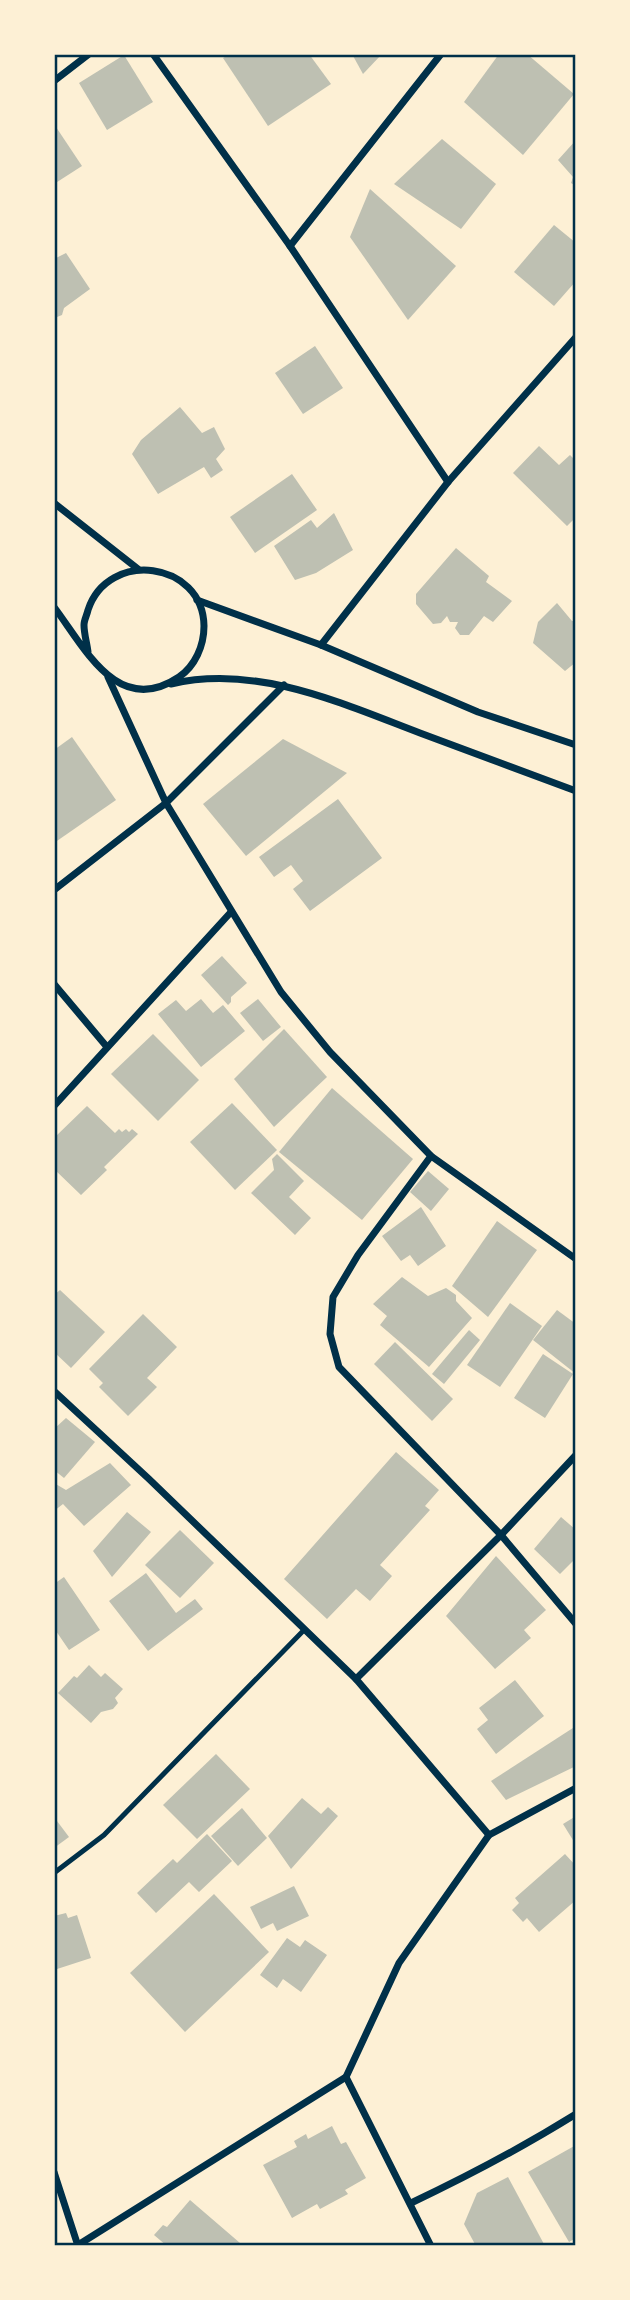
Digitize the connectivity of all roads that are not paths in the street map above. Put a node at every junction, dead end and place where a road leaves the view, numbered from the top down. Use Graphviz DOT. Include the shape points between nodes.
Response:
graph roads {
  1 [pos="89,54"];
  2 [pos="153,54"];
  3 [pos="441,54"];
  4 [pos="54,80"];
  5 [pos="290,246"];
  6 [pos="576,337"];
  7 [pos="448,482"];
  8 [pos="54,503"];
  9 [pos="138,569"];
  10 [pos="197,600"];
  11 [pos="54,607"];
  12 [pos="320,645"];
  13 [pos="88,652"];
  14 [pos="108,677"];
  15 [pos="167,685"];
  16 [pos="284,685"];
  17 [pos="576,745"];
  18 [pos="576,791"];
  19 [pos="166,803"];
  20 [pos="54,890"];
  21 [pos="231,912"];
  22 [pos="54,984"];
  23 [pos="107,1047"];
  24 [pos="54,1106"];
  25 [pos="431,1156"];
  26 [pos="576,1259"];
  27 [pos="54,1391"];
  28 [pos="576,1455"];
  29 [pos="501,1535"];
  30 [pos="576,1624"];
  31 [pos="304,1630"];
  32 [pos="356,1679"];
  33 [pos="576,1788"];
  34 [pos="489,1835"];
  35 [pos="54,1873"];
  36 [pos="346,2077"];
  37 [pos="576,2114"];
  38 [pos="54,2172"];
  39 [pos="411,2203"];
  40 [pos="78,2246"];
  41 [pos="431,2246"];
  1 -- 4 [label="street"];
  2 -- 5 [label="street"];
  3 -- 5 [label="street"];
  5 -- 7 [label="street"];
  6 -- 7 [label="street"];
  7 -- 12 [label="street"];
  8 -- 9 [label="street"];
  9 -- 10 [label="street" via="172,576"];
  9 -- 13 [label="street" via="112,578 92,598 84,624"];
  10 -- 12 [label="street"];
  10 -- 15 [label="street" via="204,625 201,649 188,671"];
  11 -- 13 [label="street"];
  12 -- 17 [label="street" via="478,712"];
  13 -- 14 [label="street"];
  14 -- 15 [label="street" via="126,687 147,690"];
  14 -- 19 [label="street"];
  15 -- 16 [label="street" via="217,678"];
  16 -- 18 [label="street"];
  16 -- 19 [label="street"];
  19 -- 20 [label="street"];
  19 -- 21 [label="street"];
  21 -- 23 [label="street"];
  21 -- 25 [label="street" via="281,992 330,1052"];
  22 -- 23 [label="street"];
  23 -- 24 [label="street"];
  25 -- 26 [label="street"];
  25 -- 29 [label="street" via="333,1297 330,1334 340,1367"];
  27 -- 31 [label="street"];
  28 -- 29 [label="street"];
  29 -- 30 [label="street"];
  29 -- 32 [label="street"];
  31 -- 32 [label="street"];
  31 -- 35 [label="lane" via="104,1835"];
  32 -- 34 [label="street"];
  33 -- 34 [label="street"];
  34 -- 36 [label="street" via="399,1963"];
  36 -- 39 [label="street"];
  36 -- 40 [label="street"];
  37 -- 39 [label="street" via="463,2179"];
  38 -- 40 [label="street"];
  39 -- 41 [label="street"];
}
